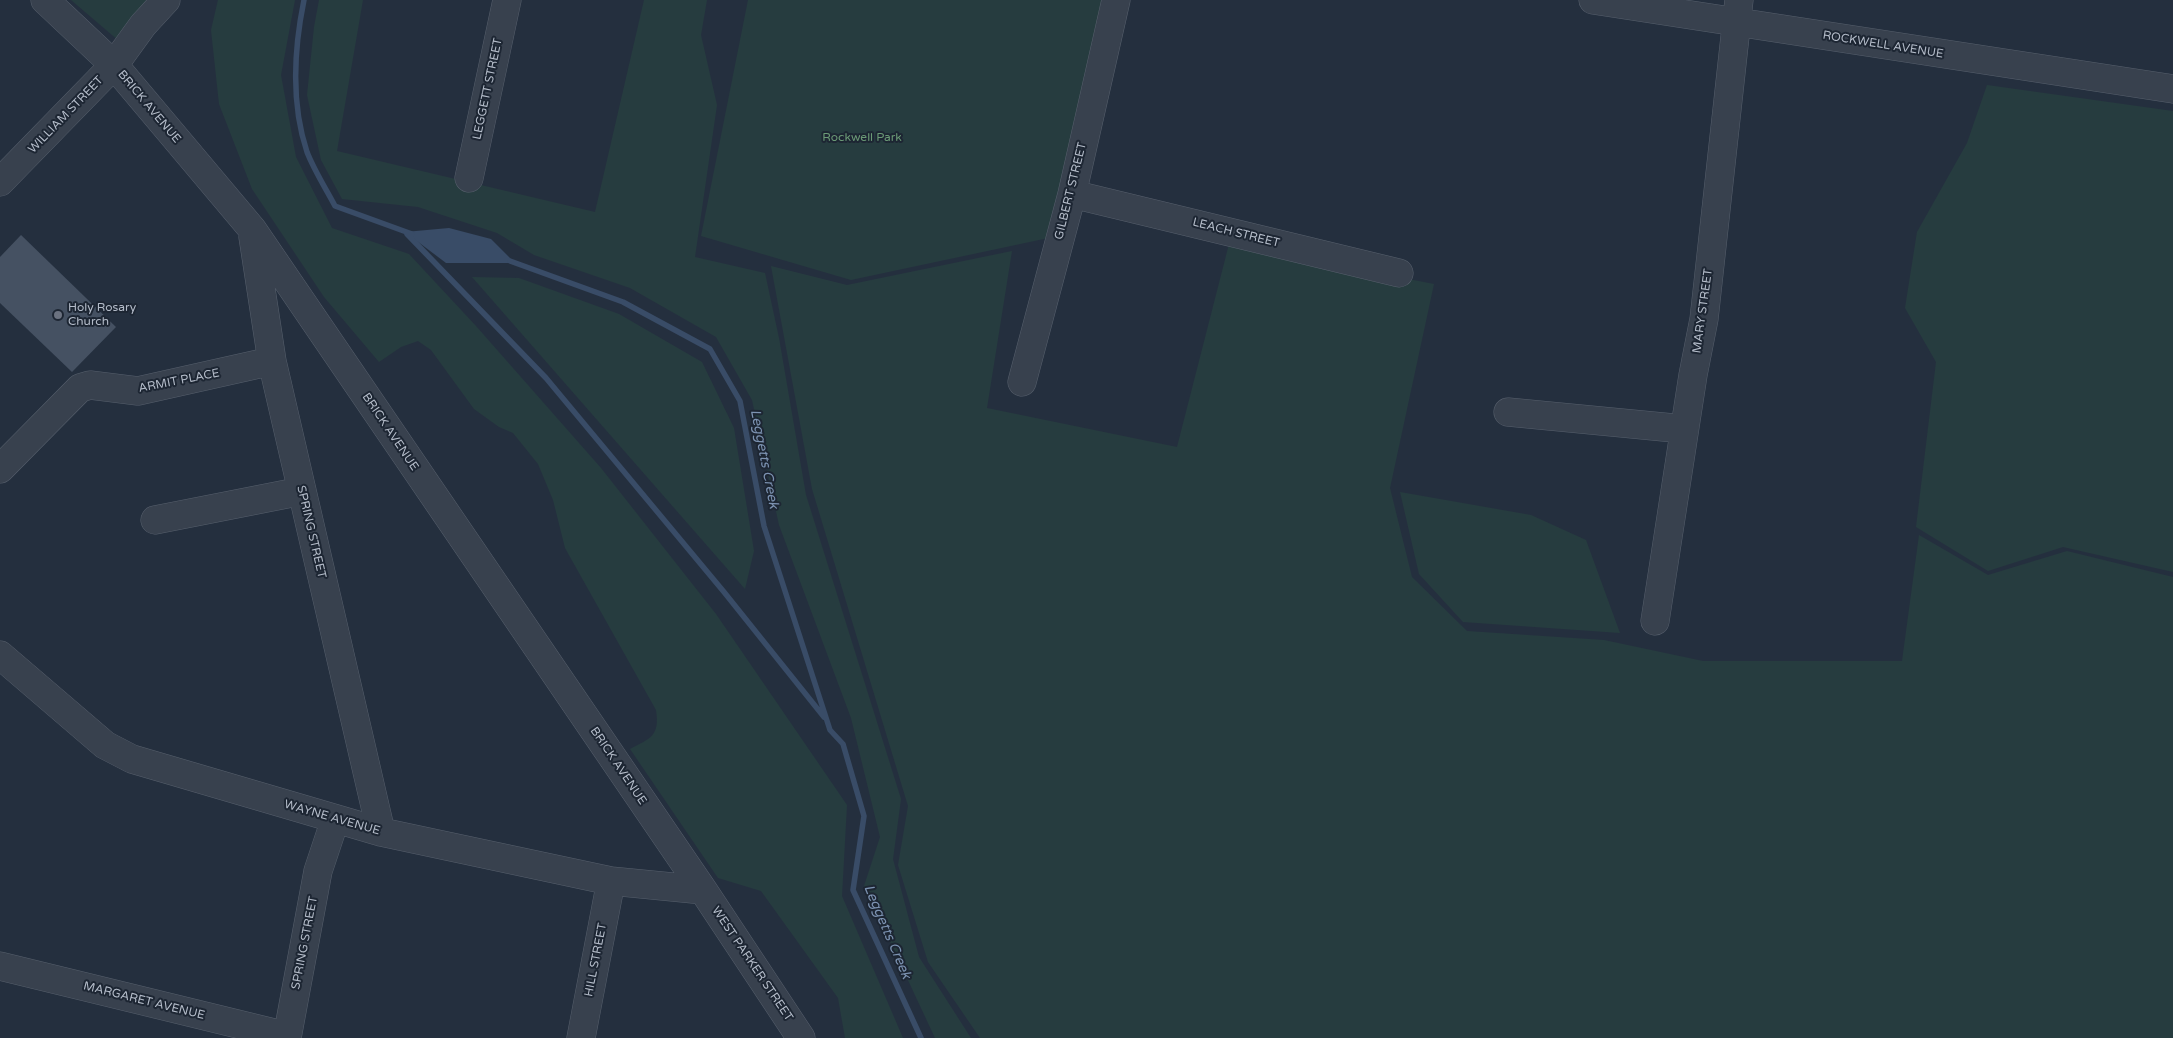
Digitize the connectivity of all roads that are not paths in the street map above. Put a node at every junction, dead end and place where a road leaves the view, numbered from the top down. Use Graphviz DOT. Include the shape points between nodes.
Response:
graph roads {
  1 [pos="45,0"];
  2 [pos="166,0"];
  3 [pos="507,0"];
  4 [pos="1116,0"];
  5 [pos="1593,0"];
  6 [pos="1737,11"];
  7 [pos="114,66"];
  8 [pos="2173,89"];
  9 [pos="469,178"];
  10 [pos="0,182"];
  11 [pos="1072,194"];
  12 [pos="252,229"];
  13 [pos="1400,273"];
  14 [pos="272,361"];
  15 [pos="1022,382"];
  16 [pos="1508,412"];
  17 [pos="1684,429"];
  18 [pos="0,469"];
  19 [pos="302,491"];
  20 [pos="156,520"];
  21 [pos="1655,621"];
  22 [pos="0,655"];
  23 [pos="335,820"];
  24 [pos="381,832"];
  25 [pos="610,881"];
  26 [pos="703,890"];
  27 [pos="0,966"];
  28 [pos="287,1037"];
  29 [pos="581,1038"];
  30 [pos="801,1038"];
  1 -- 7 [label="street, BRICK AVENUE"];
  2 -- 7 [label="street, WILLIAM STREET" via="143,25"];
  3 -- 9 [label="street, LEGGETT STREET"];
  4 -- 11 [label="street, GILBERT STREET"];
  5 -- 6 [label="street, ROCKWELL AVENUE"];
  6 -- 8 [label="street, ROCKWELL AVENUE"];
  6 -- 17 [label="street, MARY STREET" via="1704,319"];
  7 -- 10 [label="street, WILLIAM STREET"];
  7 -- 12 [label="street, BRICK AVENUE"];
  11 -- 13 [label="street, LEACH STREET"];
  11 -- 15 [label="street, GILBERT STREET"];
  12 -- 14 [label="street, SPRING STREET"];
  12 -- 26 [label="street, BRICK AVENUE"];
  14 -- 18 [label="street, ARMIT PLACE" via="138,391 90,385 80,388"];
  14 -- 19 [label="street, SPRING STREET"];
  16 -- 17 [label="street"];
  17 -- 21 [label="street, MARY STREET"];
  19 -- 20 [label="street"];
  19 -- 24 [label="street, SPRING STREET"];
  22 -- 23 [label="street, WAYNE AVENUE" via="105,745 132,759"];
  23 -- 24 [label="street, WAYNE AVENUE"];
  23 -- 28 [label="street, SPRING STREET" via="318,871"];
  24 -- 25 [label="street, WAYNE AVENUE"];
  25 -- 26 [label="street, WAYNE AVENUE"];
  25 -- 29 [label="street, HILL STREET"];
  26 -- 30 [label="street, WEST PARKER STREET"];
  27 -- 28 [label="street, MARGARET AVENUE"];
}
